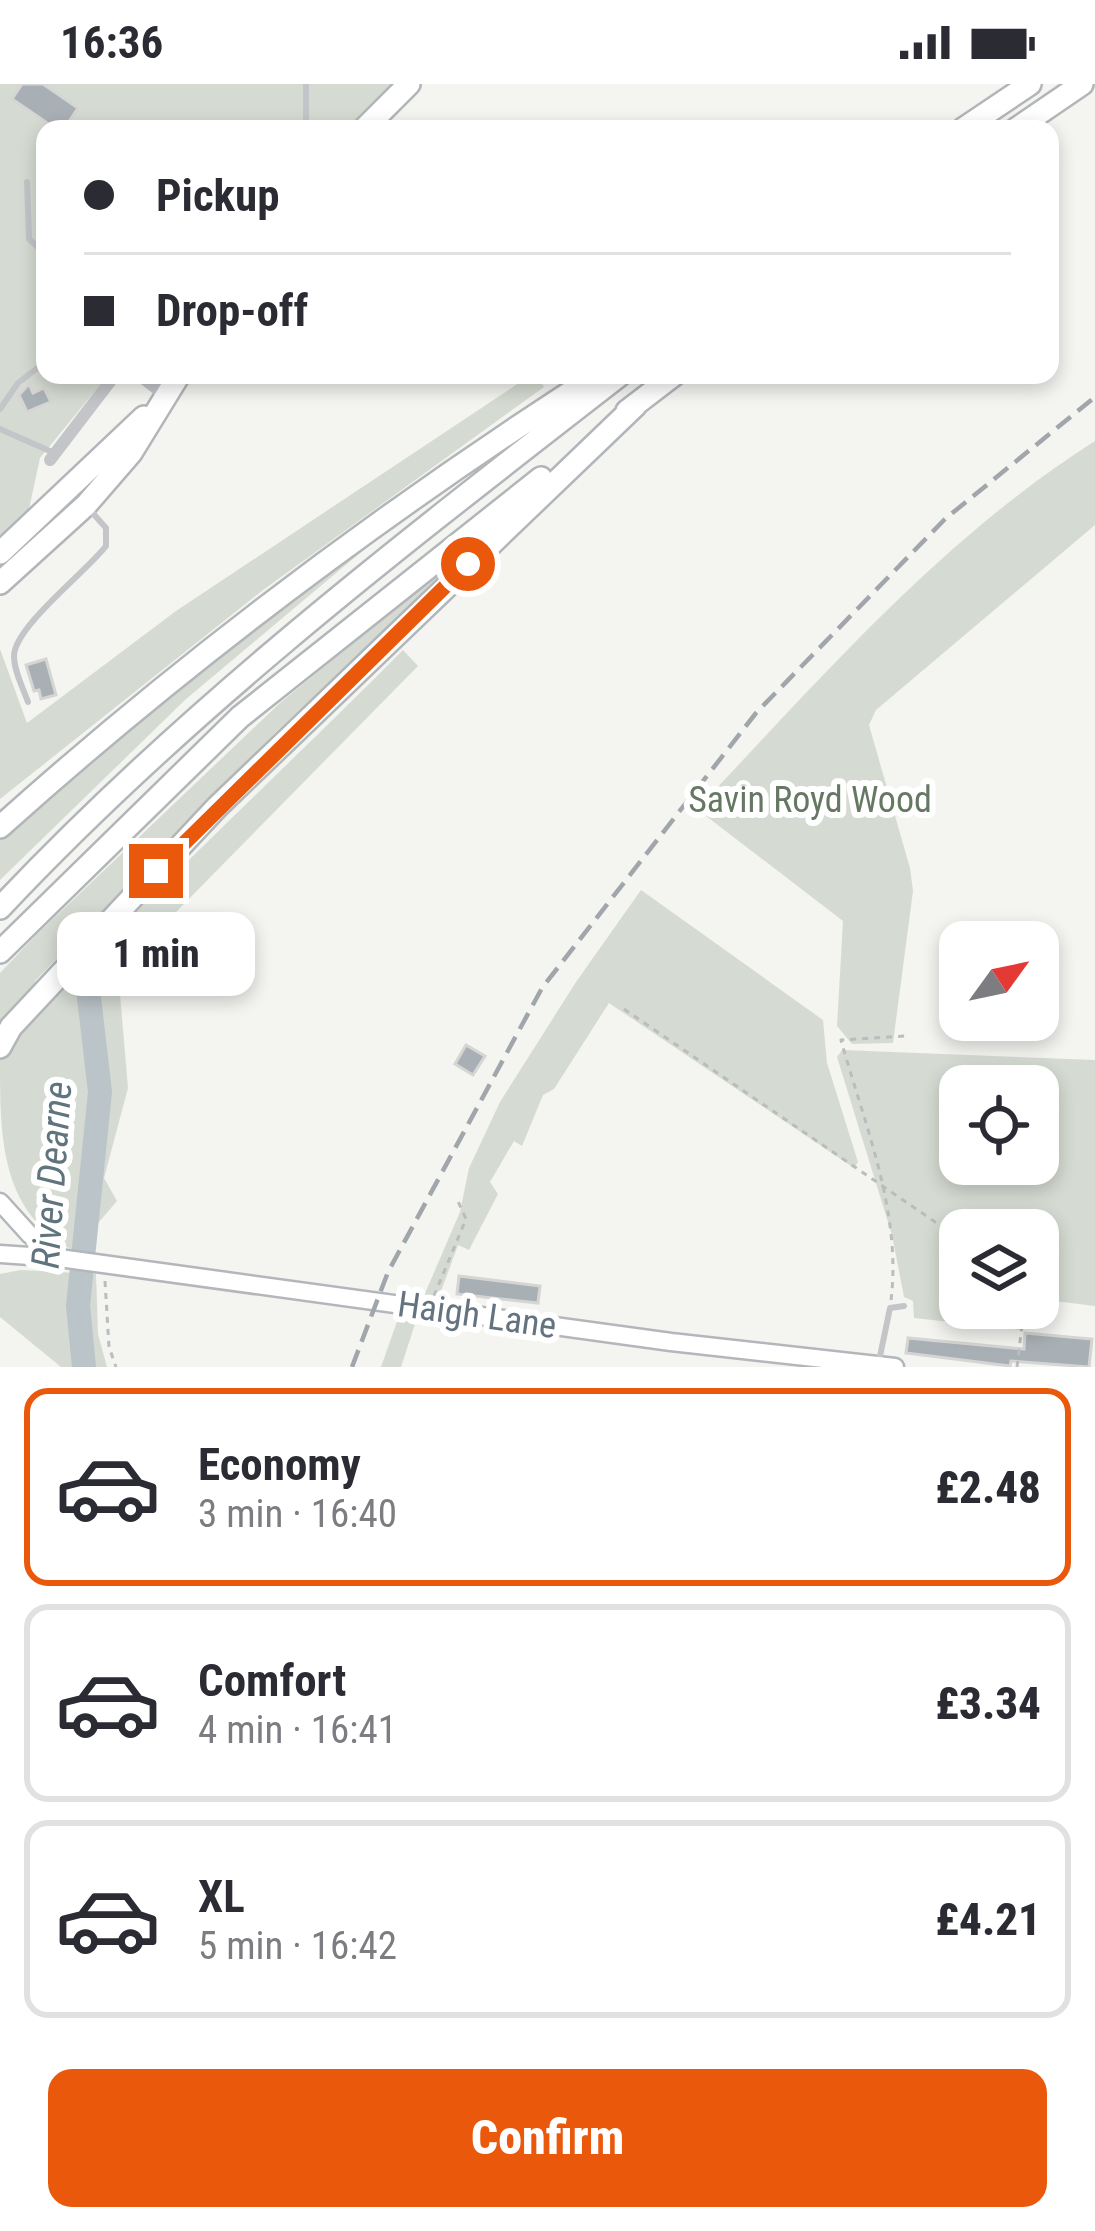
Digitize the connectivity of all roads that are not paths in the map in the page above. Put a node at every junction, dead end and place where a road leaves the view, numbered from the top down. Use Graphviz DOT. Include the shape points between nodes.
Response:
graph roads {
  1 [pos="305,84"];
  2 [pos="409,84"];
  3 [pos="1030,84"];
  4 [pos="1082,84"];
  5 [pos="306,120"];
  6 [pos="373,120"];
  7 [pos="977,120"];
  8 [pos="1029,120"];
  9 [pos="27,182"];
  10 [pos="36,246"];
  11 [pos="36,369"];
  12 [pos="108,384"];
  13 [pos="151,384"];
  14 [pos="173,384"];
  15 [pos="583,384"];
  16 [pos="608,384"];
  17 [pos="663,384"];
  18 [pos="166,396"];
  19 [pos="636,405"];
  20 [pos="0,409"];
  21 [pos="0,429"];
  22 [pos="53,457"];
  23 [pos="78,498"];
  24 [pos="0,553"];
  25 [pos="0,583"];
  26 [pos="28,702"];
  27 [pos="0,827"];
  28 [pos="0,908"];
  29 [pos="0,952"];
  30 [pos="0,1047"];
  31 [pos="0,1204"];
  32 [pos="0,1254"];
  33 [pos="63,1259"];
  34 [pos="904,1306"];
  35 [pos="887,1366"];
  1 -- 5 [label="lane"];
  2 -- 6 [label="highway"];
  3 -- 7 [label="highway"];
  4 -- 8 [label="highway"];
  9 -- 10 [label="lane" via="29,239"];
  11 -- 20 [label="lane"];
  12 -- 22 [label="street"];
  13 -- 18 [label="street"];
  14 -- 18 [label="highway"];
  15 -- 27 [label="highway" via="259,613"];
  16 -- 28 [label="highway" via="248,670"];
  17 -- 19 [label="highway"];
  18 -- 23 [label="highway"];
  19 -- 29 [label="highway" via="240,717"];
  19 -- 30 [label="highway" via="217,807"];
  21 -- 22 [label="lane"];
  23 -- 24 [label="highway"];
  23 -- 25 [label="highway"];
  23 -- 26 [label="lane" via="106,528 106,546 16,646"];
  31 -- 33 [label="street, Haigh Lane"];
  32 -- 33 [label="street, Haigh Lane"];
  33 -- 35 [label="street, Haigh Lane"];
  34 -- 35 [label="lane" via="890,1308"];
}
